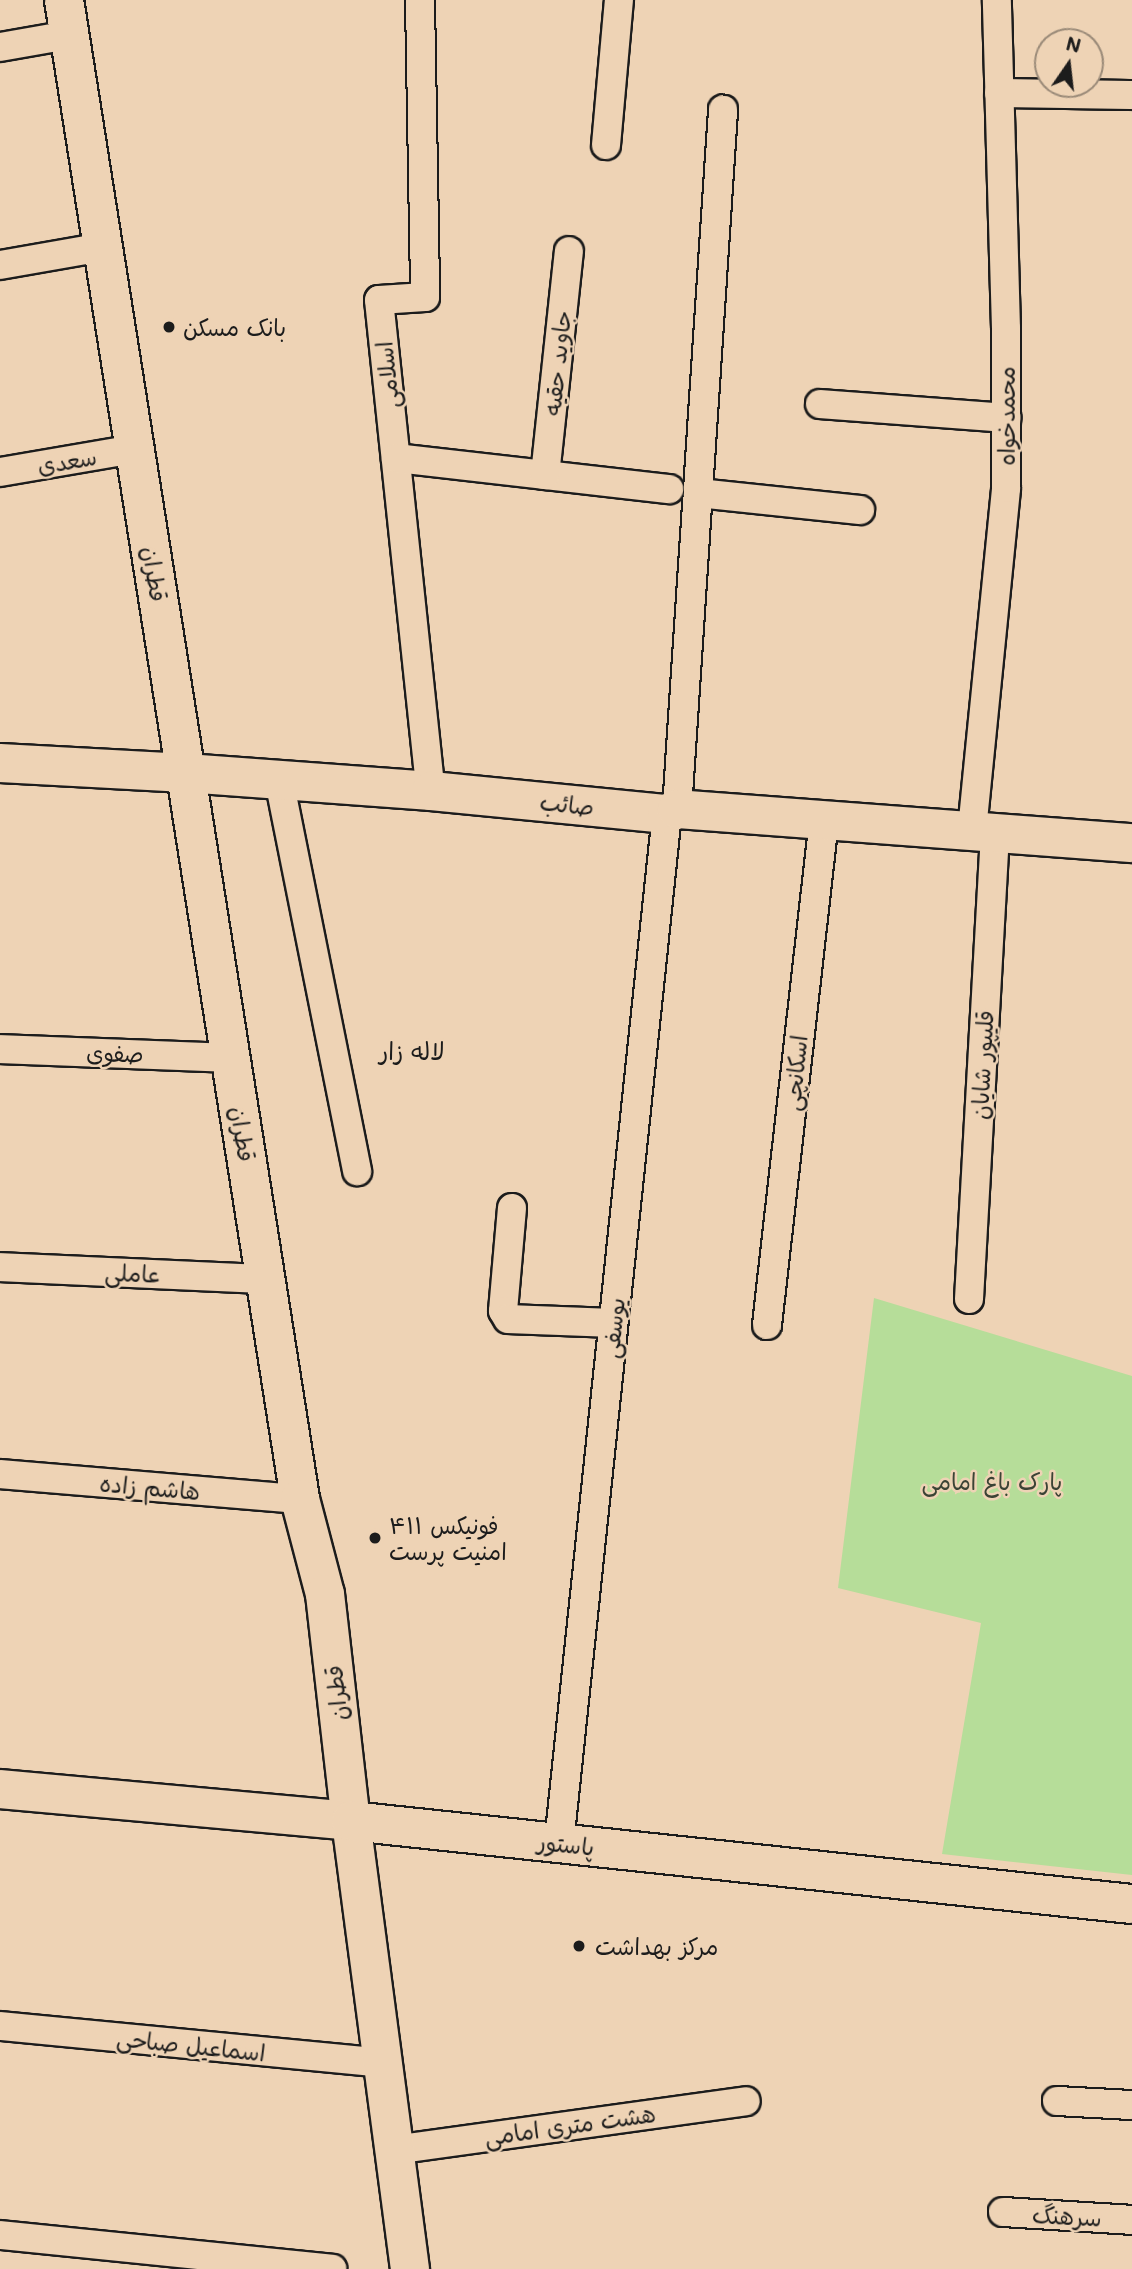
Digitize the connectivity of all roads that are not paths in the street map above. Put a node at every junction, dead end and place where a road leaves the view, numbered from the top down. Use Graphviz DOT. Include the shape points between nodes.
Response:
graph roads {
  1 [pos="420,0"];
  2 [pos="619,0"];
  3 [pos="997,0"];
  4 [pos="66,18"];
  5 [pos="0,47"];
  6 [pos="999,93"];
  7 [pos="1132,95"];
  8 [pos="723,110"];
  9 [pos="606,145"];
  10 [pos="103,247"];
  11 [pos="569,251"];
  12 [pos="0,265"];
  13 [pos="820,404"];
  14 [pos="1006,418"];
  15 [pos="135,449"];
  16 [pos="396,458"];
  17 [pos="0,472"];
  18 [pos="545,475"];
  19 [pos="669,489"];
  20 [pos="698,493"];
  21 [pos="859,510"];
  22 [pos="0,763"];
  23 [pos="186,773"];
  24 [pos="279,779"];
  25 [pos="431,791"];
  26 [pos="672,811"];
  27 [pos="824,820"];
  28 [pos="984,831"];
  29 [pos="1132,843"];
  30 [pos="0,1049"];
  31 [pos="231,1058"];
  32 [pos="357,1171"];
  33 [pos="512,1208"];
  34 [pos="0,1267"];
  35 [pos="265,1279"];
  36 [pos="969,1298"];
  37 [pos="613,1323"];
  38 [pos="767,1325"];
  39 [pos="0,1474"];
  40 [pos="300,1499"];
  41 [pos="0,1789"];
  42 [pos="351,1821"];
  43 [pos="559,1843"];
  44 [pos="1132,1904"];
  45 [pos="0,2026"];
  46 [pos="383,2063"];
  47 [pos="746,2101"];
  48 [pos="1056,2101"];
  49 [pos="1132,2105"];
  50 [pos="394,2150"];
  51 [pos="1003,2212"];
  52 [pos="1132,2220"];
  53 [pos="0,2235"];
  54 [pos="332,2269"];
  55 [pos="410,2269"];
  1 -- 16 [label="street, اسلامی" via="425,297 379,300"];
  2 -- 9 [label="street"];
  3 -- 6 [label="street, محمدخواه"];
  4 -- 5 [label="street"];
  4 -- 10 [label="main road, قطران"];
  6 -- 7 [label="street"];
  6 -- 14 [label="street, محمدخواه"];
  8 -- 20 [label="street, یوسفی"];
  10 -- 12 [label="street"];
  10 -- 15 [label="main road, قطران"];
  11 -- 18 [label="street, جاوید حقیه"];
  13 -- 14 [label="street"];
  14 -- 28 [label="street, محمدخواه" via="1006,488"];
  15 -- 17 [label="street, سعدی"];
  15 -- 23 [label="main road, قطران"];
  16 -- 18 [label="street"];
  16 -- 25 [label="street, اسلامی"];
  18 -- 19 [label="street"];
  20 -- 21 [label="street"];
  20 -- 26 [label="street, یوسفی"];
  22 -- 23 [label="main road, صائب"];
  23 -- 24 [label="main road, صائب"];
  23 -- 31 [label="main road, قطران"];
  24 -- 25 [label="main road, صائب"];
  24 -- 32 [label="street"];
  25 -- 26 [label="main road, صائب"];
  26 -- 27 [label="main road, صائب"];
  26 -- 37 [label="street, یوسفی"];
  27 -- 28 [label="main road, صائب"];
  27 -- 38 [label="street, اسکانچی"];
  28 -- 29 [label="main road, صائب"];
  28 -- 36 [label="street, قلیپور شایان"];
  30 -- 31 [label="street, صفوی"];
  31 -- 35 [label="main road, قطران"];
  33 -- 37 [label="street" via="503,1311 508,1319"];
  34 -- 35 [label="street, عاملی"];
  35 -- 40 [label="main road, قطران"];
  37 -- 43 [label="street, یوسفی"];
  39 -- 40 [label="street, هاشم زاده"];
  40 -- 42 [label="main road, قطران" via="326,1594"];
  41 -- 42 [label="main road, پاستور"];
  42 -- 43 [label="main road, پاستور"];
  42 -- 46 [label="main road, قطران"];
  43 -- 44 [label="main road, پاستور"];
  45 -- 46 [label="street, اسماعیل صباحی"];
  46 -- 50 [label="main road, قطران"];
  47 -- 50 [label="street, هشت متری امامی"];
  48 -- 49 [label="street"];
  50 -- 55 [label="main road, قطران"];
  51 -- 52 [label="street, سرهنگ"];
  53 -- 54 [label="street"];
}
